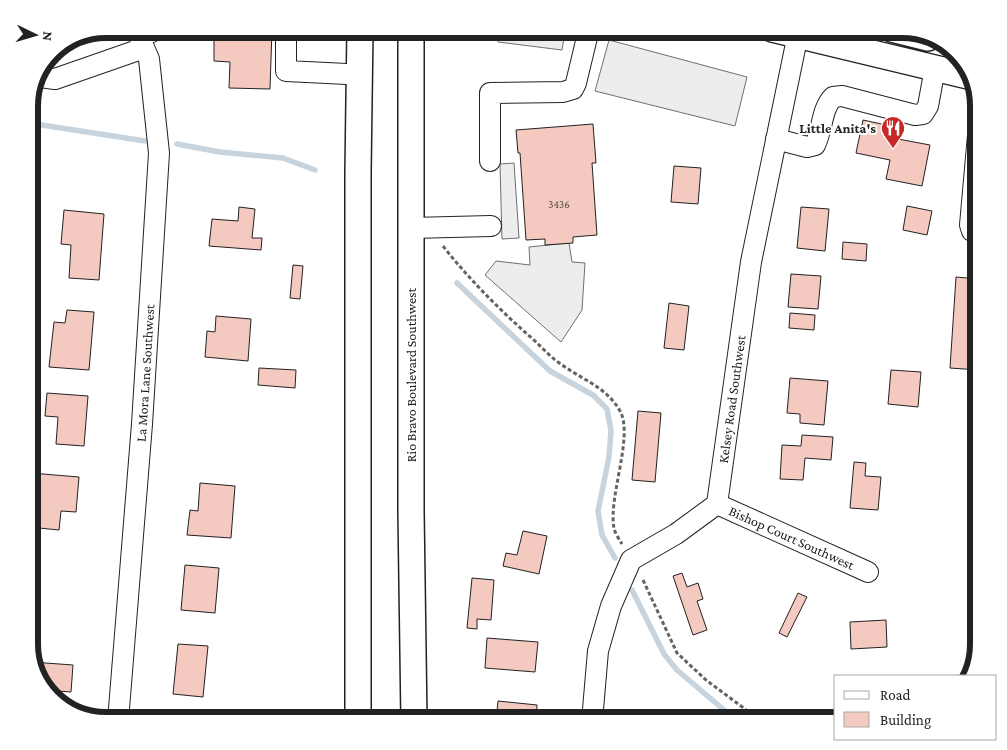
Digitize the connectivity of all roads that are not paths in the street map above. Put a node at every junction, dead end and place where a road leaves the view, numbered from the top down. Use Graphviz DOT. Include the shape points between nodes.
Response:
graph roads {
  1 [pos="141,38"];
  2 [pos="145,38"];
  3 [pos="286,38"];
  4 [pos="346,38"];
  5 [pos="360,38"];
  6 [pos="412,38"];
  7 [pos="587,38"];
  8 [pos="797,38"];
  9 [pos="821,38"];
  10 [pos="935,68"];
  11 [pos="347,74"];
  12 [pos="963,75"];
  13 [pos="43,77"];
  14 [pos="776,139"];
  15 [pos="490,161"];
  16 [pos="358,172"];
  17 [pos="491,226"];
  18 [pos="423,228"];
  19 [pos="717,504"];
  20 [pos="868,572"];
  21 [pos="119,712"];
  22 [pos="358,712"];
  23 [pos="414,712"];
  24 [pos="593,712"];
  1 -- 13 [label="street" via="55,79"];
  2 -- 21 [label="street, La Mora Lane Southwest" via="160,153"];
  3 -- 11 [label="street" via="286,71"];
  4 -- 11 [label="main road"];
  5 -- 16 [label="main road"];
  6 -- 18 [label="main road, Rio Bravo Boulevard Southwest"];
  7 -- 15 [label="street" via="573,89 563,92 490,93"];
  8 -- 14 [label="street, Kelsey Road Southwest"];
  9 -- 10 [label="main road"];
  10 -- 12 [label="main road"];
  10 -- 14 [label="street" via="928,106 923,114 915,115 842,96 833,97 827,104 815,145 807,147"];
  11 -- 16 [label="main road"];
  14 -- 19 [label="street, Kelsey Road Southwest" via="751,262"];
  16 -- 22 [label="main road"];
  17 -- 18 [label="street"];
  18 -- 23 [label="main road, Rio Bravo Boulevard Southwest" via="411,511"];
  19 -- 20 [label="street, Bishop Court Southwest"];
  19 -- 24 [label="street" via="676,534 631,560 611,606 598,651"];
}
